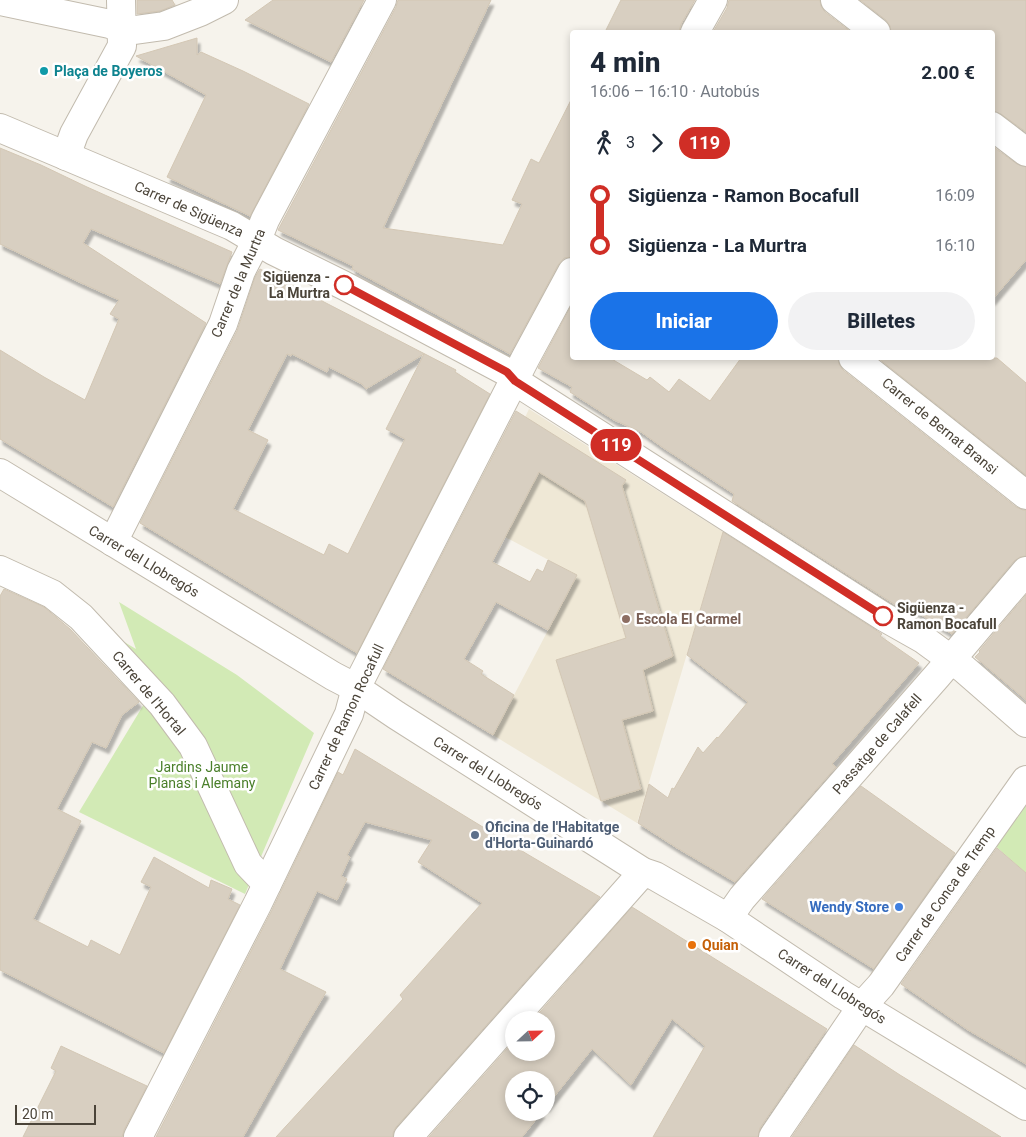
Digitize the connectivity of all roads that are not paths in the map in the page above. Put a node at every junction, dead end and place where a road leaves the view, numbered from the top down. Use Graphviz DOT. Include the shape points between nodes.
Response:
graph roads {
  1 [pos="121,0"];
  2 [pos="224,0"];
  3 [pos="382,0"];
  4 [pos="713,0"];
  5 [pos="835,0"];
  6 [pos="0,1"];
  7 [pos="122,29"];
  8 [pos="696,30"];
  9 [pos="873,30"];
  10 [pos="0,128"];
  11 [pos="995,128"];
  12 [pos="1026,152"];
  13 [pos="66,156"];
  14 [pos="257,240"];
  15 [pos="570,276"];
  16 [pos="856,360"];
  17 [pos="515,381"];
  18 [pos="0,473"];
  19 [pos="1026,495"];
  20 [pos="113,542"];
  21 [pos="0,570"];
  22 [pos="1026,571"];
  23 [pos="950,659"];
  24 [pos="356,688"];
  25 [pos="1026,723"];
  26 [pos="1026,780"];
  27 [pos="644,872"];
  28 [pos="267,884"];
  29 [pos="728,918"];
  30 [pos="862,1006"];
  31 [pos="1026,1106"];
  32 [pos="138,1137"];
  33 [pos="408,1137"];
  34 [pos="772,1137"];
  1 -- 7 [label="street"];
  2 -- 7 [label="street" via="164,26"];
  3 -- 14 [label="street, Carrer de la Murtra"];
  4 -- 8 [label="street"];
  5 -- 9 [label="street"];
  6 -- 7 [label="street"];
  7 -- 13 [label="street" via="122,46 74,134"];
  10 -- 13 [label="street, Carrer de Sigüenza"];
  11 -- 12 [label="street"];
  13 -- 14 [label="street, Carrer de Sigüenza" via="232,226"];
  14 -- 17 [label="street, Carrer de Sigüenza" via="507,372"];
  14 -- 20 [label="street, Carrer de la Murtra" via="241,271 222,324"];
  15 -- 17 [label="street, Carrer de Ramon Rocafull"];
  16 -- 19 [label="street, Carrer de Bernat Bransi"];
  17 -- 23 [label="street, Carrer de Sigüenza"];
  17 -- 24 [label="street, Carrer de Ramon Rocafull"];
  18 -- 20 [label="street, Carrer del Llobregós"];
  20 -- 24 [label="street, Carrer del Llobregós"];
  21 -- 28 [label="street, Carrer de l'Hortal" via="52,594 81,617 162,704 193,746 248,864"];
  22 -- 23 [label="street, Passatge de Calafell"];
  23 -- 25 [label="street, Carrer de Sigüenza"];
  23 -- 29 [label="street, Passatge de Calafell"];
  24 -- 27 [label="street, Carrer del Llobregós"];
  24 -- 28 [label="street, Carrer de Ramon Rocafull" via="349,714"];
  26 -- 30 [label="street, Carrer de Conca de Tremp" via="881,985"];
  27 -- 29 [label="street, Carrer del Llobregós"];
  27 -- 33 [label="street"];
  28 -- 32 [label="street, Carrer de Ramon Rocafull"];
  29 -- 30 [label="street, Carrer del Llobregós"];
  30 -- 31 [label="street, Carrer del Llobregós"];
  30 -- 34 [label="street, Carrer de Conca de Tremp"];
}
